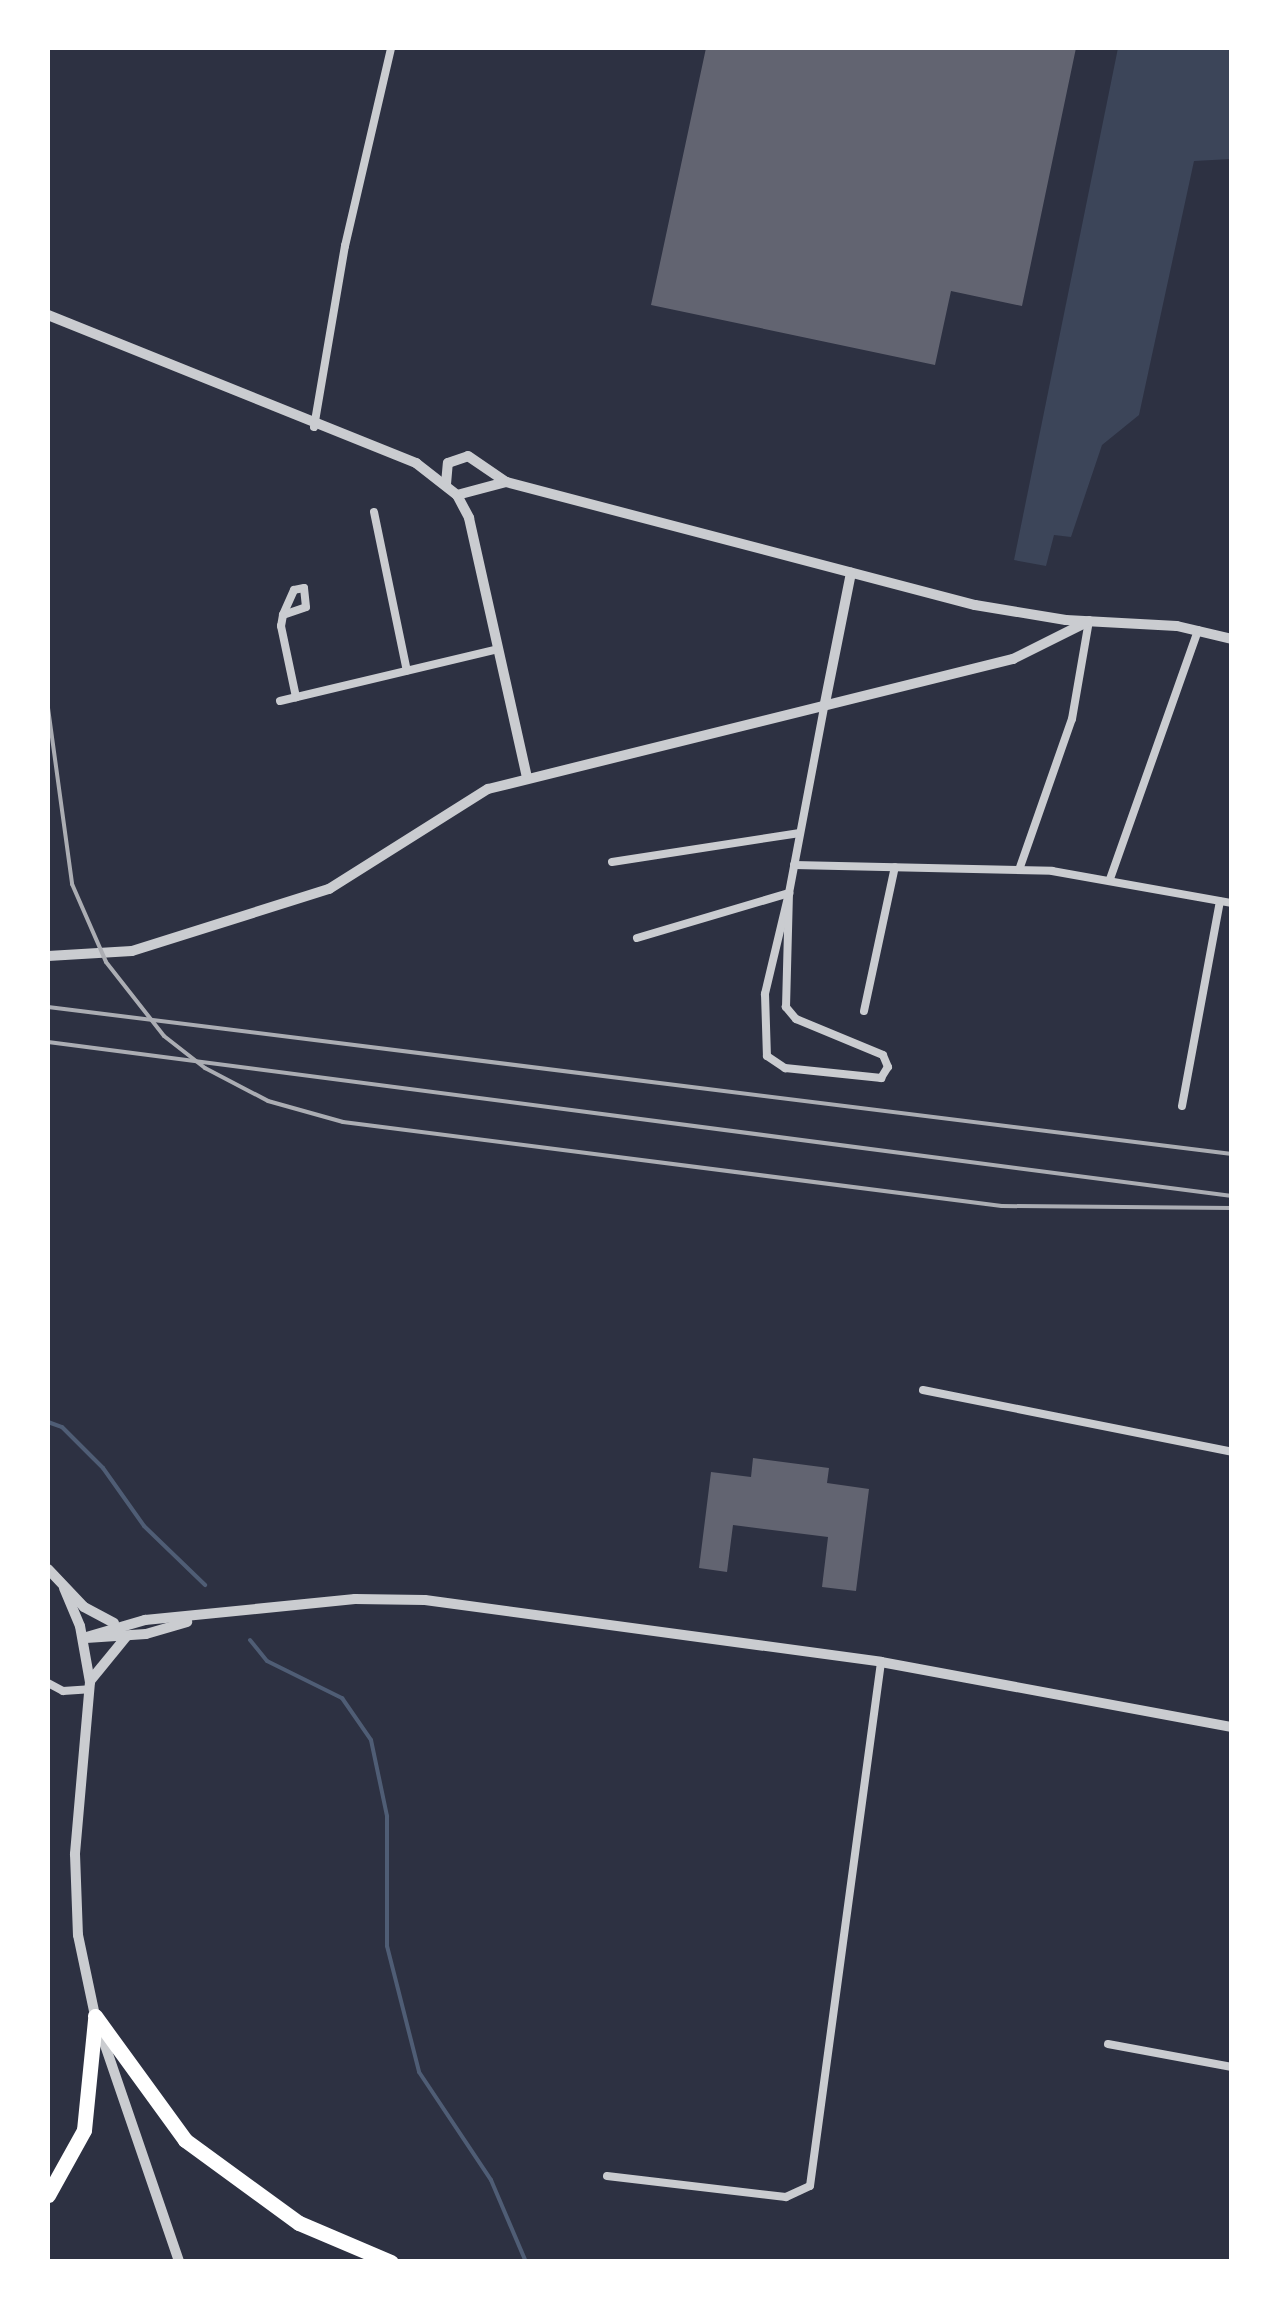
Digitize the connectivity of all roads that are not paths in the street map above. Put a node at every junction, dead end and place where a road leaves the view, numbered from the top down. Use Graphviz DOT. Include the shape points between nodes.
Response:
graph roads {
  1 [pos="390,48"];
  2 [pos="48,315"];
  3 [pos="314,427"];
  4 [pos="416,463"];
  5 [pos="448,463"];
  6 [pos="484,466"];
  7 [pos="506,482"];
  8 [pos="446,484"];
  9 [pos="479,491"];
  10 [pos="457,495"];
  11 [pos="374,512"];
  12 [pos="469,518"];
  13 [pos="851,573"];
  14 [pos="282,615"];
  15 [pos="1088,621"];
  16 [pos="1198,630"];
  17 [pos="1232,639"];
  18 [pos="498,649"];
  19 [pos="406,670"];
  20 [pos="296,697"];
  21 [pos="280,700"];
  22 [pos="825,703"];
  23 [pos="527,778"];
  24 [pos="800,833"];
  25 [pos="612,862"];
  26 [pos="794,866"];
  27 [pos="895,867"];
  28 [pos="1018,870"];
  29 [pos="1110,880"];
  30 [pos="790,893"];
  31 [pos="1220,901"];
  32 [pos="1232,903"];
  33 [pos="638,938"];
  34 [pos="48,956"];
  35 [pos="864,1011"];
  36 [pos="1182,1106"];
  37 [pos="923,1390"];
  38 [pos="1232,1452"];
  39 [pos="48,1569"];
  40 [pos="64,1588"];
  41 [pos="197,1618"];
  42 [pos="115,1624"];
  43 [pos="127,1636"];
  44 [pos="83,1638"];
  45 [pos="880,1662"];
  46 [pos="48,1683"];
  47 [pos="89,1686"];
  48 [pos="63,1691"];
  49 [pos="48,1695"];
  50 [pos="1232,1727"];
  51 [pos="95,2016"];
  52 [pos="1108,2044"];
  53 [pos="1232,2067"];
  54 [pos="607,2176"];
  55 [pos="48,2195"];
  56 [pos="179,2262"];
  57 [pos="391,2262"];
  1 -- 3 [label="street" via="345,246"];
  2 -- 3 [label="street"];
  3 -- 4 [label="street"];
  4 -- 5 [label="street"];
  4 -- 8 [label="street"];
  5 -- 6 [label="street" via="462,455"];
  5 -- 8 [label="street"];
  6 -- 7 [label="street"];
  6 -- 9 [label="street"];
  7 -- 9 [label="street"];
  7 -- 13 [label="street"];
  8 -- 10 [label="street"];
  9 -- 10 [label="street"];
  9 -- 12 [label="street"];
  10 -- 12 [label="street"];
  11 -- 19 [label="street"];
  12 -- 18 [label="street"];
  13 -- 15 [label="street" via="1004,611"];
  13 -- 22 [label="street"];
  14 -- 20 [label="street"];
  15 -- 16 [label="street"];
  15 -- 22 [label="street" via="1013,659"];
  15 -- 28 [label="street" via="1068,730"];
  16 -- 17 [label="street"];
  16 -- 29 [label="street"];
  18 -- 19 [label="street"];
  18 -- 23 [label="street"];
  19 -- 20 [label="street"];
  20 -- 21 [label="street"];
  22 -- 23 [label="street"];
  22 -- 24 [label="street"];
  23 -- 34 [label="street" via="468,799 344,883 97,957"];
  24 -- 25 [label="street"];
  24 -- 26 [label="street"];
  26 -- 27 [label="street"];
  26 -- 30 [label="street"];
  27 -- 28 [label="street"];
  27 -- 35 [label="street"];
  28 -- 29 [label="street"];
  29 -- 31 [label="street"];
  30 -- 30 [label="street" via="767,980 767,1056 785,1068 882,1076 884,1056 788,1012"];
  30 -- 33 [label="street"];
  31 -- 32 [label="street"];
  31 -- 36 [label="street"];
  37 -- 38 [label="street"];
  39 -- 40 [label="street"];
  40 -- 42 [label="street"];
  40 -- 44 [label="street"];
  41 -- 42 [label="street"];
  41 -- 43 [label="street"];
  41 -- 45 [label="street" via="355,1599 425,1600"];
  42 -- 44 [label="street"];
  43 -- 44 [label="street"];
  43 -- 47 [label="street"];
  44 -- 47 [label="street"];
  45 -- 50 [label="street"];
  45 -- 54 [label="street" via="810,2186 786,2197"];
  46 -- 48 [label="street"];
  47 -- 48 [label="street"];
  47 -- 51 [label="street" via="74,1897"];
  48 -- 49 [label="street"];
  51 -- 55 [label="highway" via="84,2130"];
  51 -- 56 [label="street"];
  51 -- 57 [label="highway" via="185,2140 299,2223"];
  52 -- 53 [label="street"];
}
